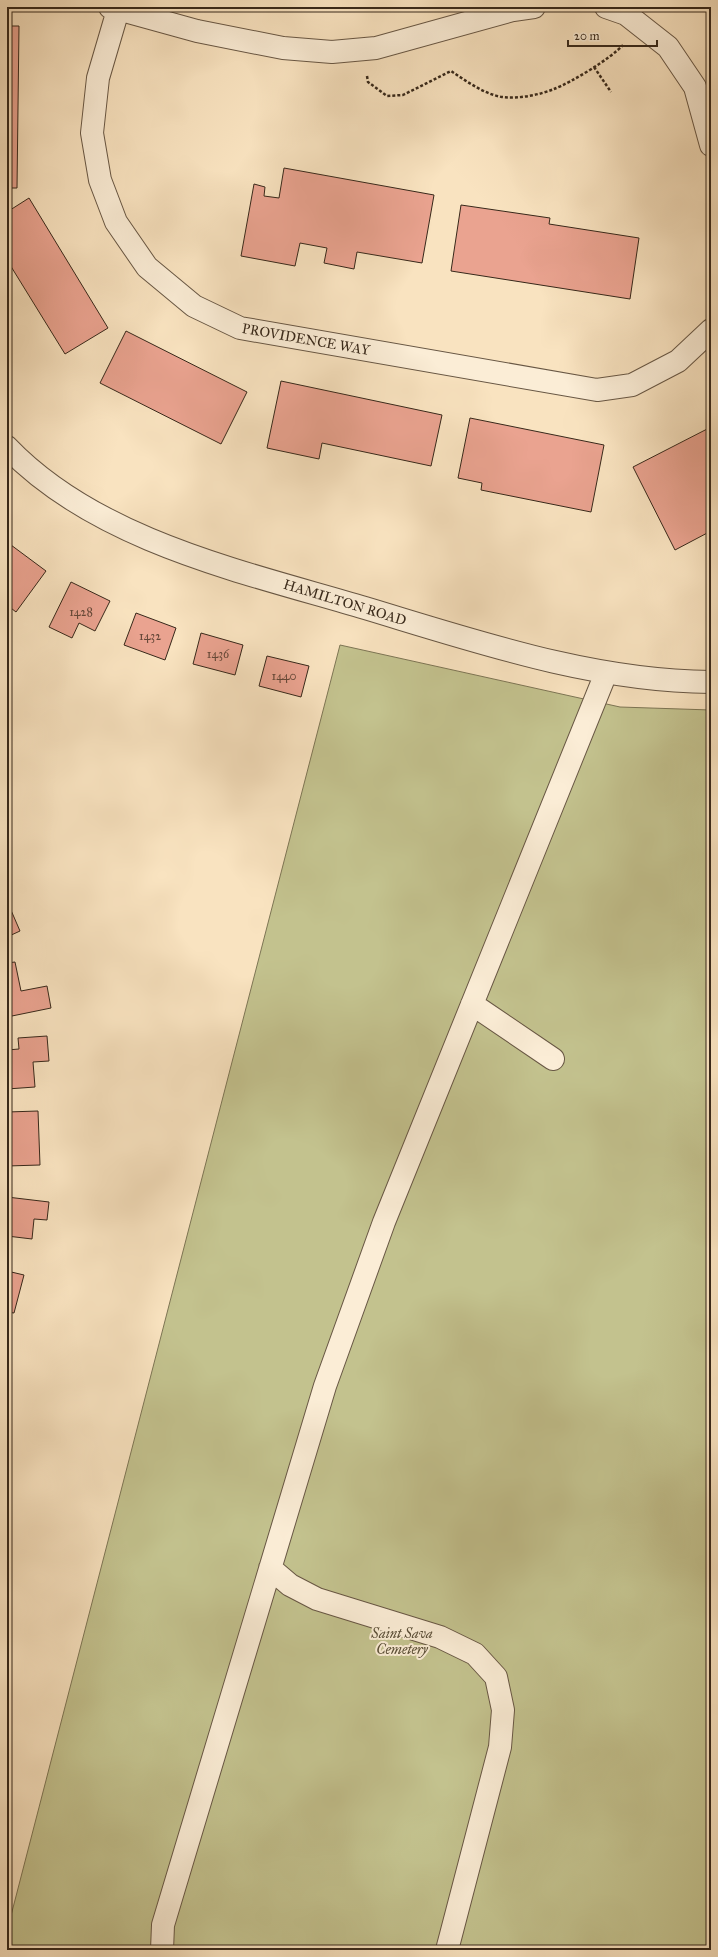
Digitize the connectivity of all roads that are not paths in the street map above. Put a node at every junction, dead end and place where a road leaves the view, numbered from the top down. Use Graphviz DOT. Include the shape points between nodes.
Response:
graph roads {
  1 [pos="534,7"];
  2 [pos="606,7"];
  3 [pos="114,8"];
  4 [pos="711,145"];
  5 [pos="711,330"];
  6 [pos="7,447"];
  7 [pos="606,672"];
  8 [pos="711,682"];
  9 [pos="472,1004"];
  10 [pos="553,1059"];
  11 [pos="270,1568"];
  12 [pos="162,1950"];
  13 [pos="447,1950"];
  1 -- 3 [label="street, PROVIDENCE WAY" via="513,10 376,48 332,52 283,48 197,31"];
  2 -- 4 [label="street" via="626,14 668,46 695,87"];
  3 -- 5 [label="street, PROVIDENCE WAY" via="98,78 92,132 100,180 116,222 147,267 194,306 240,328 597,390 632,385 678,361"];
  6 -- 7 [label="street, HAMILTON ROAD" via="67,496 130,531 208,561 516,653"];
  7 -- 8 [label="street, HAMILTON ROAD"];
  7 -- 9 [label="street"];
  9 -- 10 [label="street"];
  9 -- 11 [label="street" via="384,1222 328,1378"];
  11 -- 12 [label="street" via="163,1925"];
  11 -- 13 [label="street" via="290,1586 317,1599 440,1637 475,1654 496,1677 503,1710 500,1747"];
}
